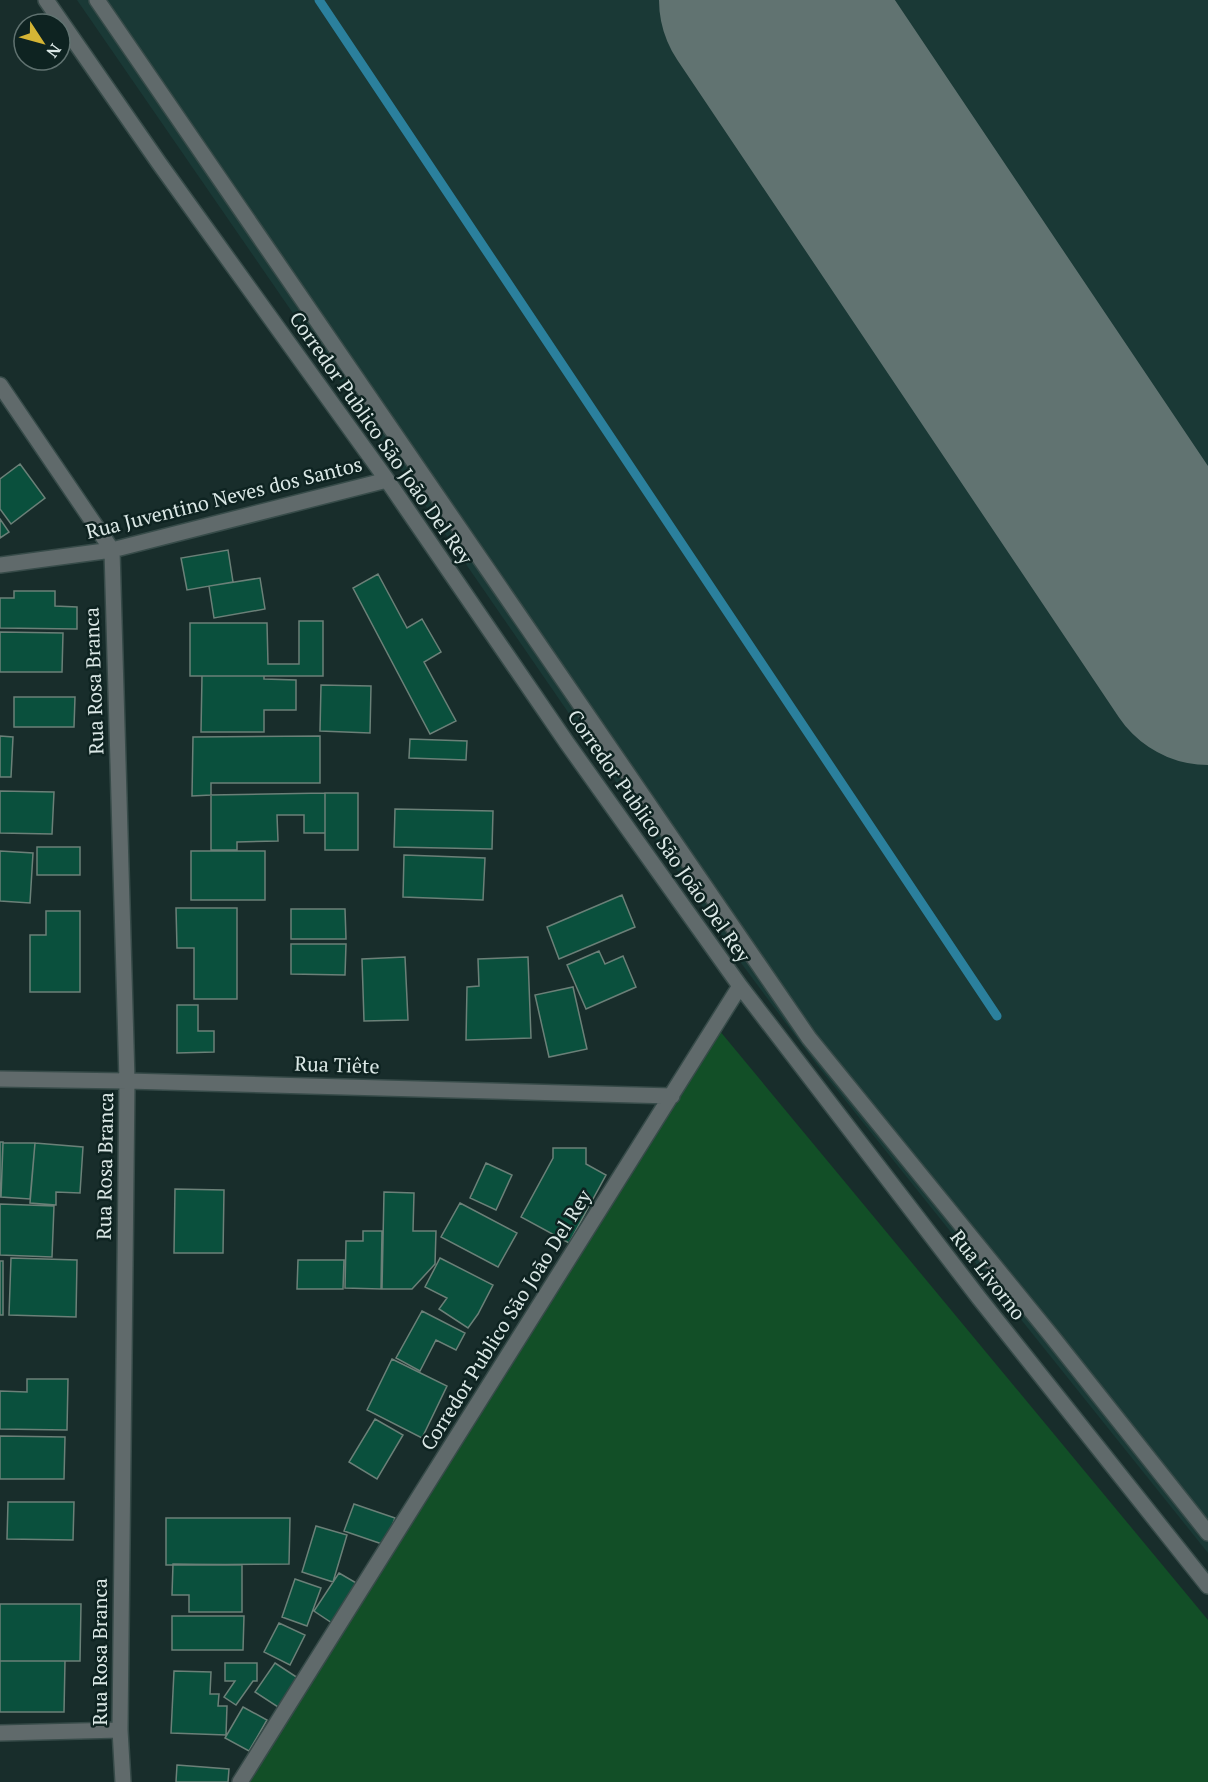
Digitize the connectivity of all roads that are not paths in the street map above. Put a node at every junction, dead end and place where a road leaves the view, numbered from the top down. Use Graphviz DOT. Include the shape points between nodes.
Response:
graph roads {
  1 [pos="46,0"];
  2 [pos="97,0"];
  3 [pos="0,385"];
  4 [pos="387,480"];
  5 [pos="112,550"];
  6 [pos="0,565"];
  7 [pos="740,986"];
  8 [pos="0,1079"];
  9 [pos="127,1081"];
  10 [pos="672,1096"];
  11 [pos="1208,1533"];
  12 [pos="1208,1586"];
  13 [pos="120,1730"];
  14 [pos="0,1733"];
  15 [pos="123,1782"];
  16 [pos="240,1782"];
  1 -- 4 [label="street, Corredor Publico São João Del Rey"];
  2 -- 11 [label="street" via="809,1038"];
  3 -- 5 [label="street"];
  4 -- 5 [label="street, Rua Juventino Neves dos Santos"];
  4 -- 7 [label="street, Corredor Publico São João Del Rey"];
  5 -- 6 [label="street, Rua Juventino Neves dos Santos"];
  5 -- 9 [label="street, Rua Rosa Branca"];
  7 -- 10 [label="street, Corredor Publico São João Del Rey"];
  7 -- 12 [label="street, Rua Livorno" via="979,1298"];
  8 -- 9 [label="street, Rua Tiête"];
  9 -- 10 [label="street, Rua Tiête"];
  9 -- 13 [label="street, Rua Rosa Branca"];
  10 -- 16 [label="street, Corredor Publico São João Del Rey"];
  13 -- 14 [label="street"];
  13 -- 15 [label="street, Rua Rosa Branca"];
}
